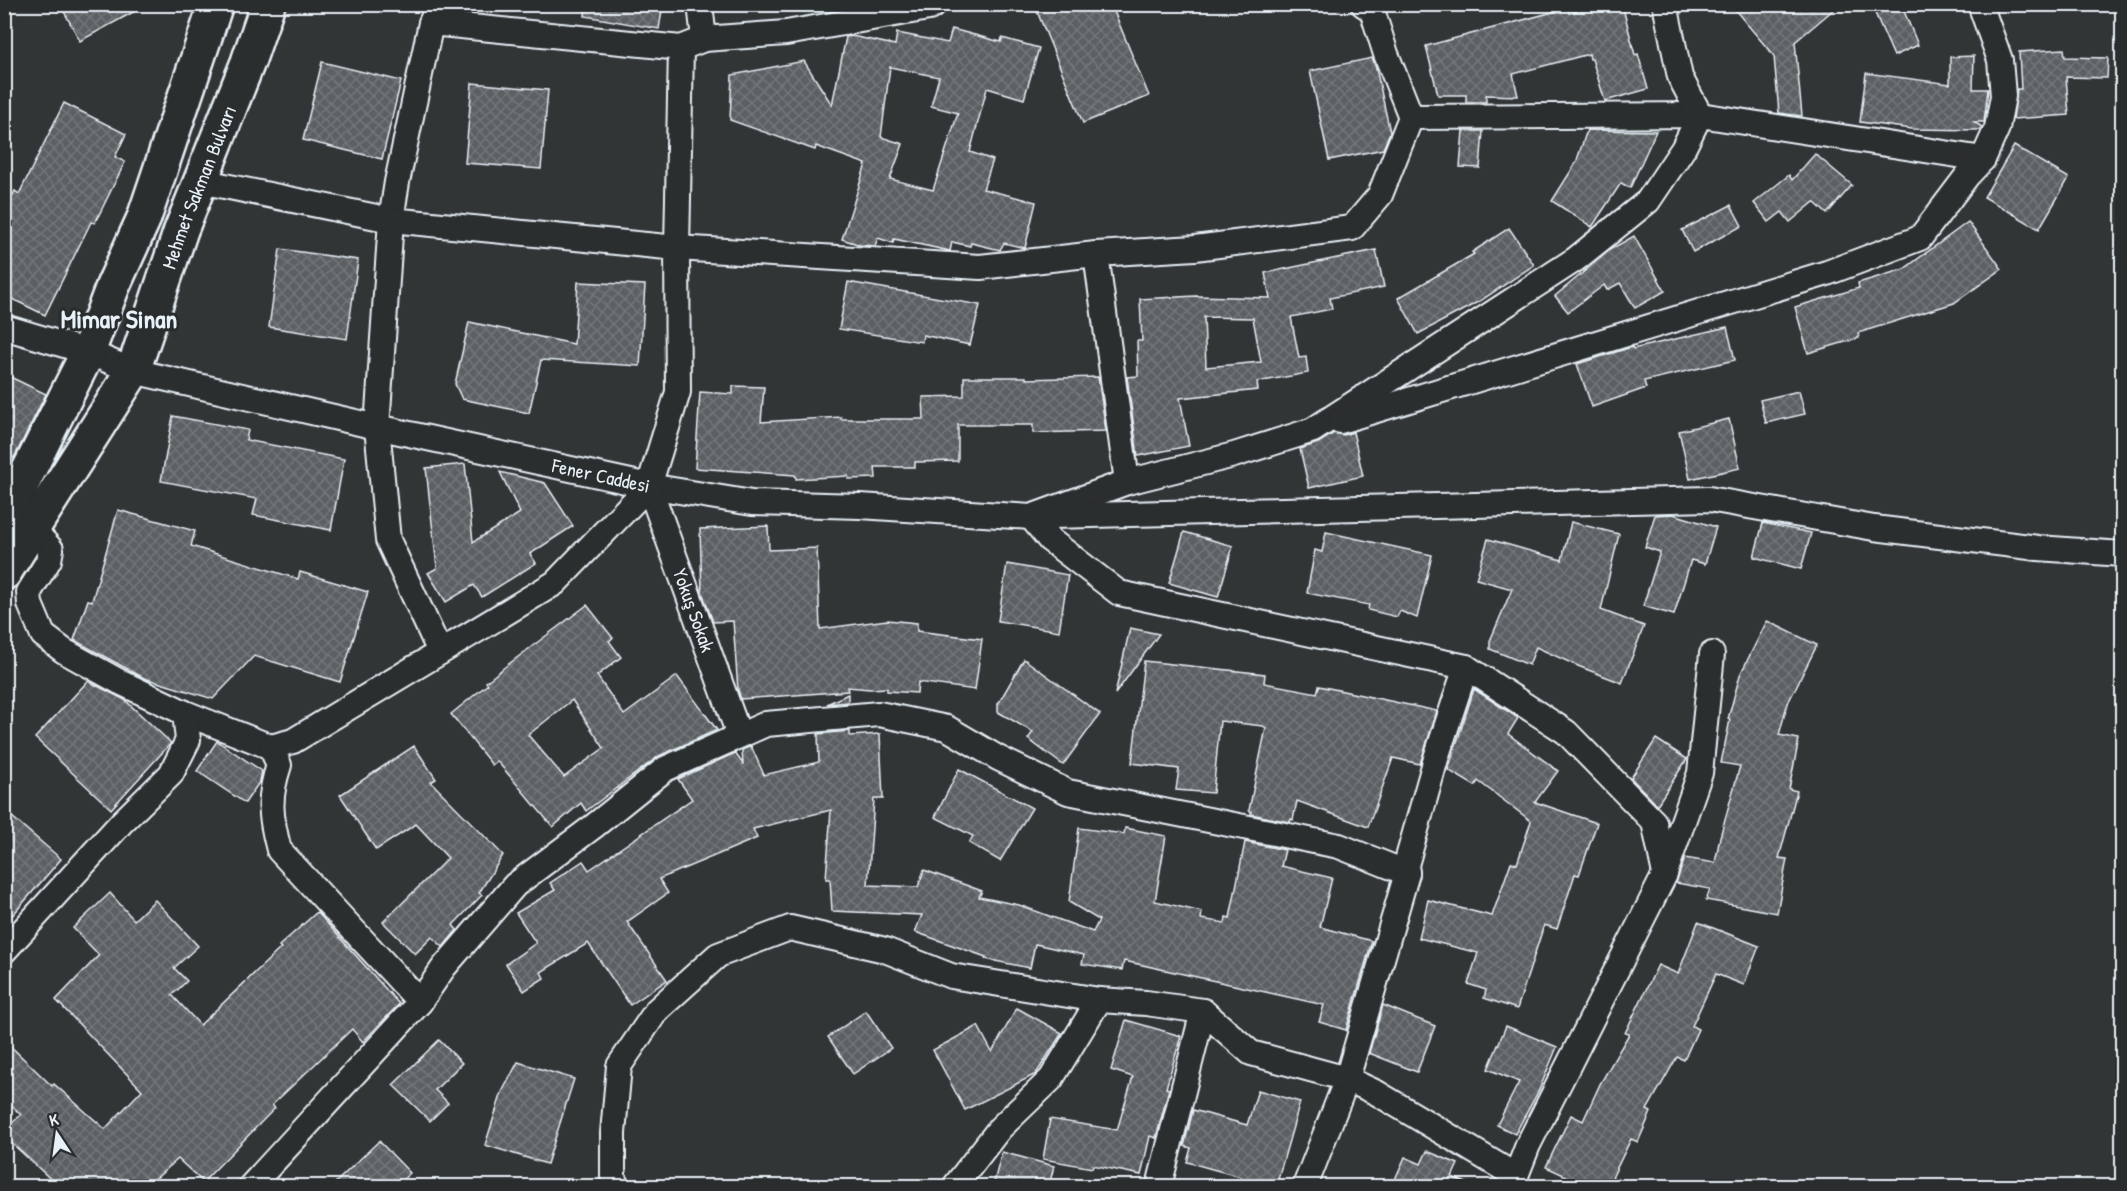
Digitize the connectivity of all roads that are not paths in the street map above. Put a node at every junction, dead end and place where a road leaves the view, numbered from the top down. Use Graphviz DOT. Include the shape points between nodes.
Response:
graph roads {
  1 [pos="216,4"];
  2 [pos="268,4"];
  3 [pos="700,4"];
  4 [pos="935,4"];
  5 [pos="1665,4"];
  6 [pos="1980,4"];
  7 [pos="1370,6"];
  8 [pos="435,14"];
  9 [pos="704,39"];
  10 [pos="681,48"];
  11 [pos="1700,115"];
  12 [pos="1411,117"];
  13 [pos="1983,159"];
  14 [pos="200,181"];
  15 [pos="391,220"];
  16 [pos="677,248"];
  17 [pos="1096,255"];
  18 [pos="4,327"];
  19 [pos="88,352"];
  20 [pos="133,371"];
  21 [pos="377,427"];
  22 [pos="1312,430"];
  23 [pos="1127,482"];
  24 [pos="649,486"];
  25 [pos="1031,517"];
  26 [pos="17,527"];
  27 [pos="2122,554"];
  28 [pos="4,573"];
  29 [pos="440,652"];
  30 [pos="1712,654"];
  31 [pos="1466,667"];
  32 [pos="185,713"];
  33 [pos="739,735"];
  34 [pos="271,747"];
  35 [pos="1407,873"];
  36 [pos="1665,874"];
  37 [pos="4,951"];
  38 [pos="1099,1000"];
  39 [pos="420,1002"];
  40 [pos="1203,1011"];
  41 [pos="1347,1079"];
  42 [pos="1514,1181"];
  43 [pos="251,1186"];
  44 [pos="616,1186"];
  45 [pos="955,1186"];
  46 [pos="1159,1186"];
  47 [pos="1305,1186"];
  1 -- 19 [label="main road, Mehmet Sakman Bulvarı" via="144,218"];
  2 -- 14 [label="main road, Mehmet Sakman Bulvarı"];
  3 -- 9 [label="street"];
  4 -- 9 [label="street" via="786,33"];
  5 -- 11 [label="street" via="1680,77"];
  6 -- 13 [label="street" via="2000,60 2003,96 1997,128"];
  7 -- 12 [label="street"];
  8 -- 10 [label="street"];
  8 -- 15 [label="street"];
  9 -- 10 [label="street"];
  10 -- 16 [label="street, Fener Caddesi"];
  11 -- 12 [label="street"];
  11 -- 13 [label="street"];
  11 -- 22 [label="street" via="1683,149 1648,201 1576,259"];
  12 -- 17 [label="street" via="1380,195 1352,228 1195,248"];
  13 -- 22 [label="street" via="1920,238 1827,273"];
  14 -- 15 [label="street"];
  14 -- 20 [label="main road, Mehmet Sakman Bulvarı"];
  15 -- 16 [label="street"];
  15 -- 21 [label="street"];
  16 -- 17 [label="street" via="980,267"];
  16 -- 24 [label="street, Fener Caddesi" via="678,392"];
  17 -- 23 [label="street"];
  18 -- 19 [label="street, Fener Caddesi"];
  19 -- 20 [label="street, Fener Caddesi"];
  19 -- 26 [label="main road, Mehmet Sakman Bulvarı"];
  20 -- 21 [label="street, Fener Caddesi"];
  20 -- 26 [label="main road, Mehmet Sakman Bulvarı"];
  21 -- 24 [label="street, Fener Caddesi"];
  21 -- 29 [label="street" via="388,540"];
  22 -- 23 [label="street"];
  23 -- 25 [label="street"];
  24 -- 25 [label="street" via="752,503"];
  24 -- 29 [label="street" via="555,583"];
  24 -- 33 [label="street, Yokuş Sokak"];
  25 -- 27 [label="street" via="1709,499 1874,528"];
  25 -- 31 [label="street" via="1050,540 1119,592"];
  26 -- 28 [label="main road"];
  26 -- 32 [label="street" via="40,537 51,549 50,560 29,592 43,635 120,682"];
  29 -- 34 [label="street" via="293,741"];
  30 -- 36 [label="street" via="1700,773"];
  31 -- 35 [label="street" via="1437,755 1406,864"];
  31 -- 36 [label="street" via="1566,732 1654,822"];
  32 -- 34 [label="street"];
  32 -- 37 [label="street" via="188,740 171,774"];
  33 -- 35 [label="street" via="766,723 879,714 947,728 1068,792 1339,846"];
  33 -- 39 [label="street" via="665,769 515,885 444,967"];
  34 -- 39 [label="street" via="279,765 272,788 272,821 279,850"];
  35 -- 41 [label="street"];
  36 -- 42 [label="street" via="1528,1145"];
  38 -- 40 [label="street"];
  38 -- 44 [label="street" via="951,976 885,950 790,928 718,955 657,1010 619,1066 613,1132"];
  38 -- 45 [label="street" via="1052,1079 1000,1128"];
  39 -- 43 [label="street"];
  40 -- 41 [label="street" via="1251,1053"];
  40 -- 46 [label="street"];
  41 -- 42 [label="street" via="1377,1093"];
  41 -- 47 [label="street"];
}
